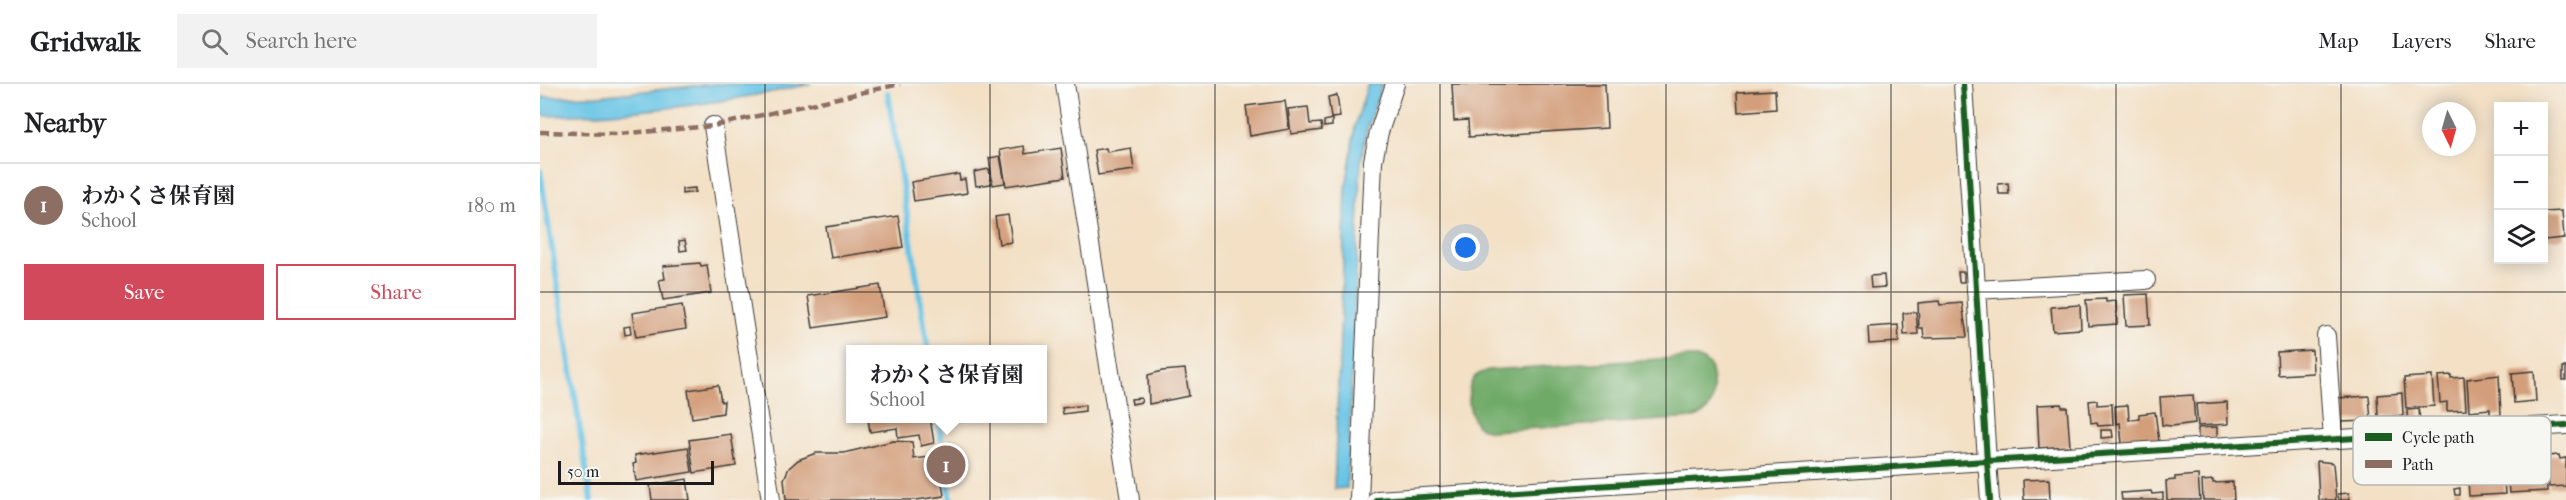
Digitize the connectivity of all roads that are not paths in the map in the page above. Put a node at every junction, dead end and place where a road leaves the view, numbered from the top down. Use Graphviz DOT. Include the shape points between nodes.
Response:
graph roads {
  1 [pos="1065,84"];
  2 [pos="1395,84"];
  3 [pos="1963,84"];
  4 [pos="713,126"];
  5 [pos="2146,280"];
  6 [pos="1976,290"];
  7 [pos="2326,336"];
  8 [pos="2566,425"];
  9 [pos="2551,426"];
  10 [pos="2353,439"];
  11 [pos="2333,440"];
  12 [pos="1987,461"];
  13 [pos="771,500"];
  14 [pos="1130,500"];
  15 [pos="1359,500"];
  16 [pos="1377,500"];
  17 [pos="1990,500"];
  1 -- 14 [label="street"];
  2 -- 15 [label="street" via="1379,132 1372,181"];
  3 -- 6 [label="street"];
  4 -- 13 [label="street"];
  5 -- 6 [label="street"];
  6 -- 12 [label="street"];
  7 -- 11 [label="street"];
  8 -- 9 [label="street"];
  10 -- 11 [label="street"];
  11 -- 12 [label="street"];
  12 -- 16 [label="street"];
  12 -- 17 [label="street"];
}
